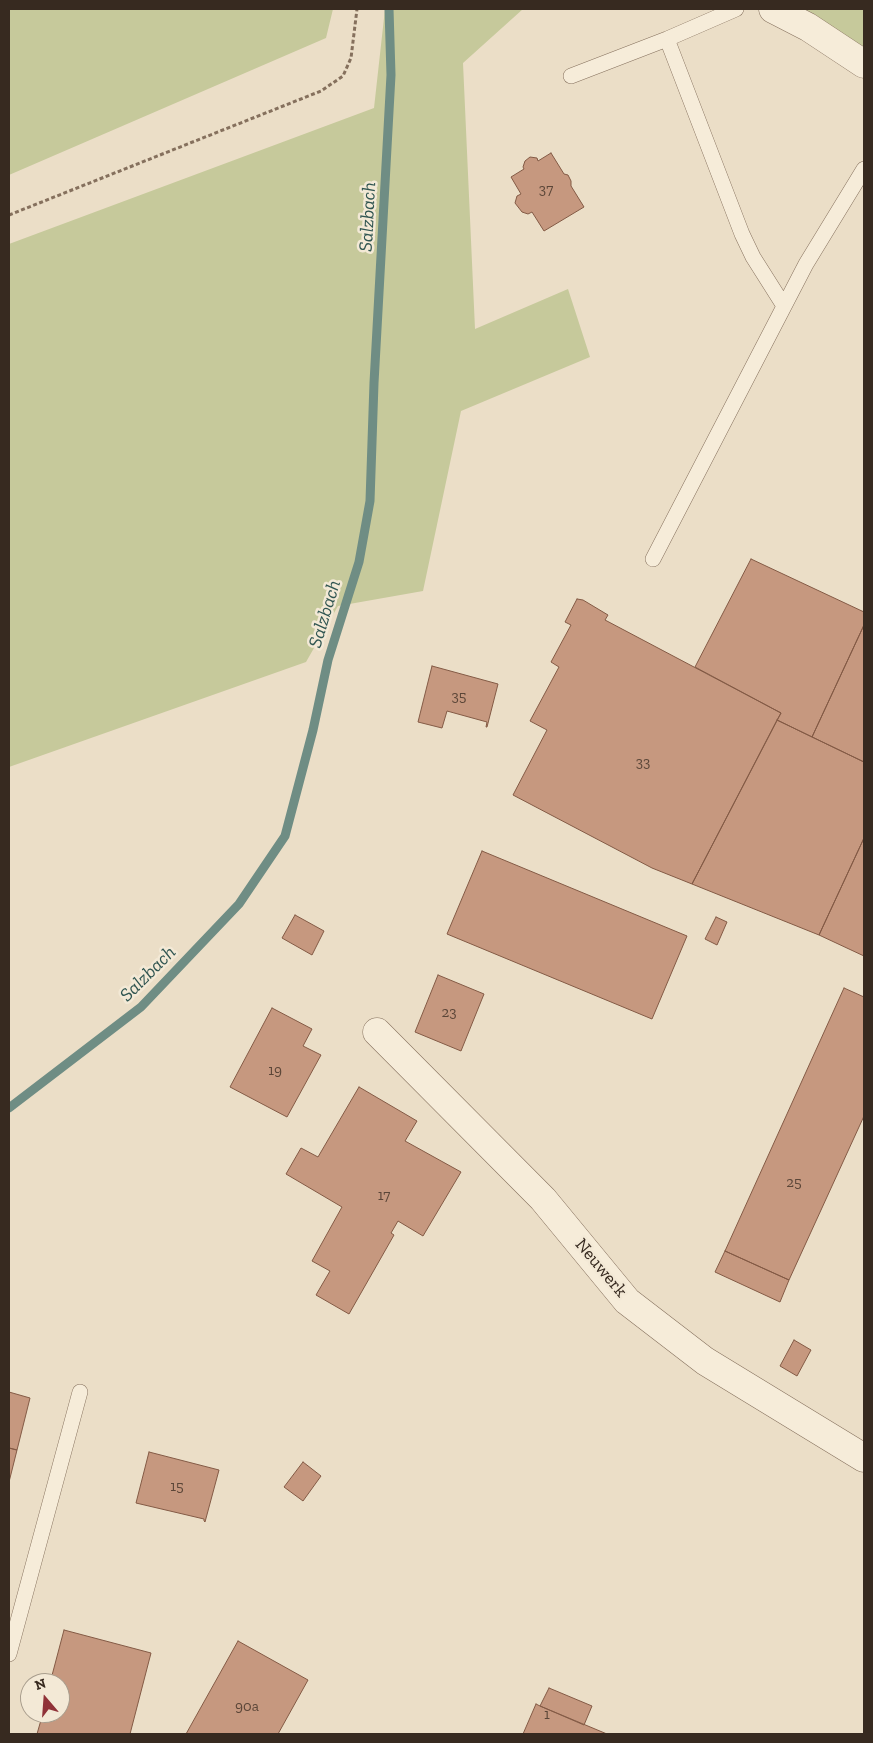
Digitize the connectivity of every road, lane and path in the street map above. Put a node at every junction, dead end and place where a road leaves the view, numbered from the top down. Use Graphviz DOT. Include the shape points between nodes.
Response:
graph roads {
  1 [pos="357,9"];
  2 [pos="736,9"];
  3 [pos="773,9"];
  4 [pos="668,40"];
  5 [pos="864,64"];
  6 [pos="571,76"];
  7 [pos="864,169"];
  8 [pos="9,215"];
  9 [pos="784,306"];
  10 [pos="653,559"];
  11 [pos="377,1032"];
  12 [pos="80,1392"];
  13 [pos="864,1458"];
  14 [pos="9,1654"];
  1 -- 8 [label="path" via="351,58 343,76 321,91"];
  2 -- 4 [label="lane"];
  3 -- 5 [label="street" via="808,27"];
  4 -- 6 [label="lane"];
  4 -- 9 [label="lane" via="742,234"];
  7 -- 9 [label="lane"];
  9 -- 10 [label="lane"];
  11 -- 13 [label="street, Neuwerk" via="544,1199 627,1301 705,1361"];
  12 -- 14 [label="lane"];
}
